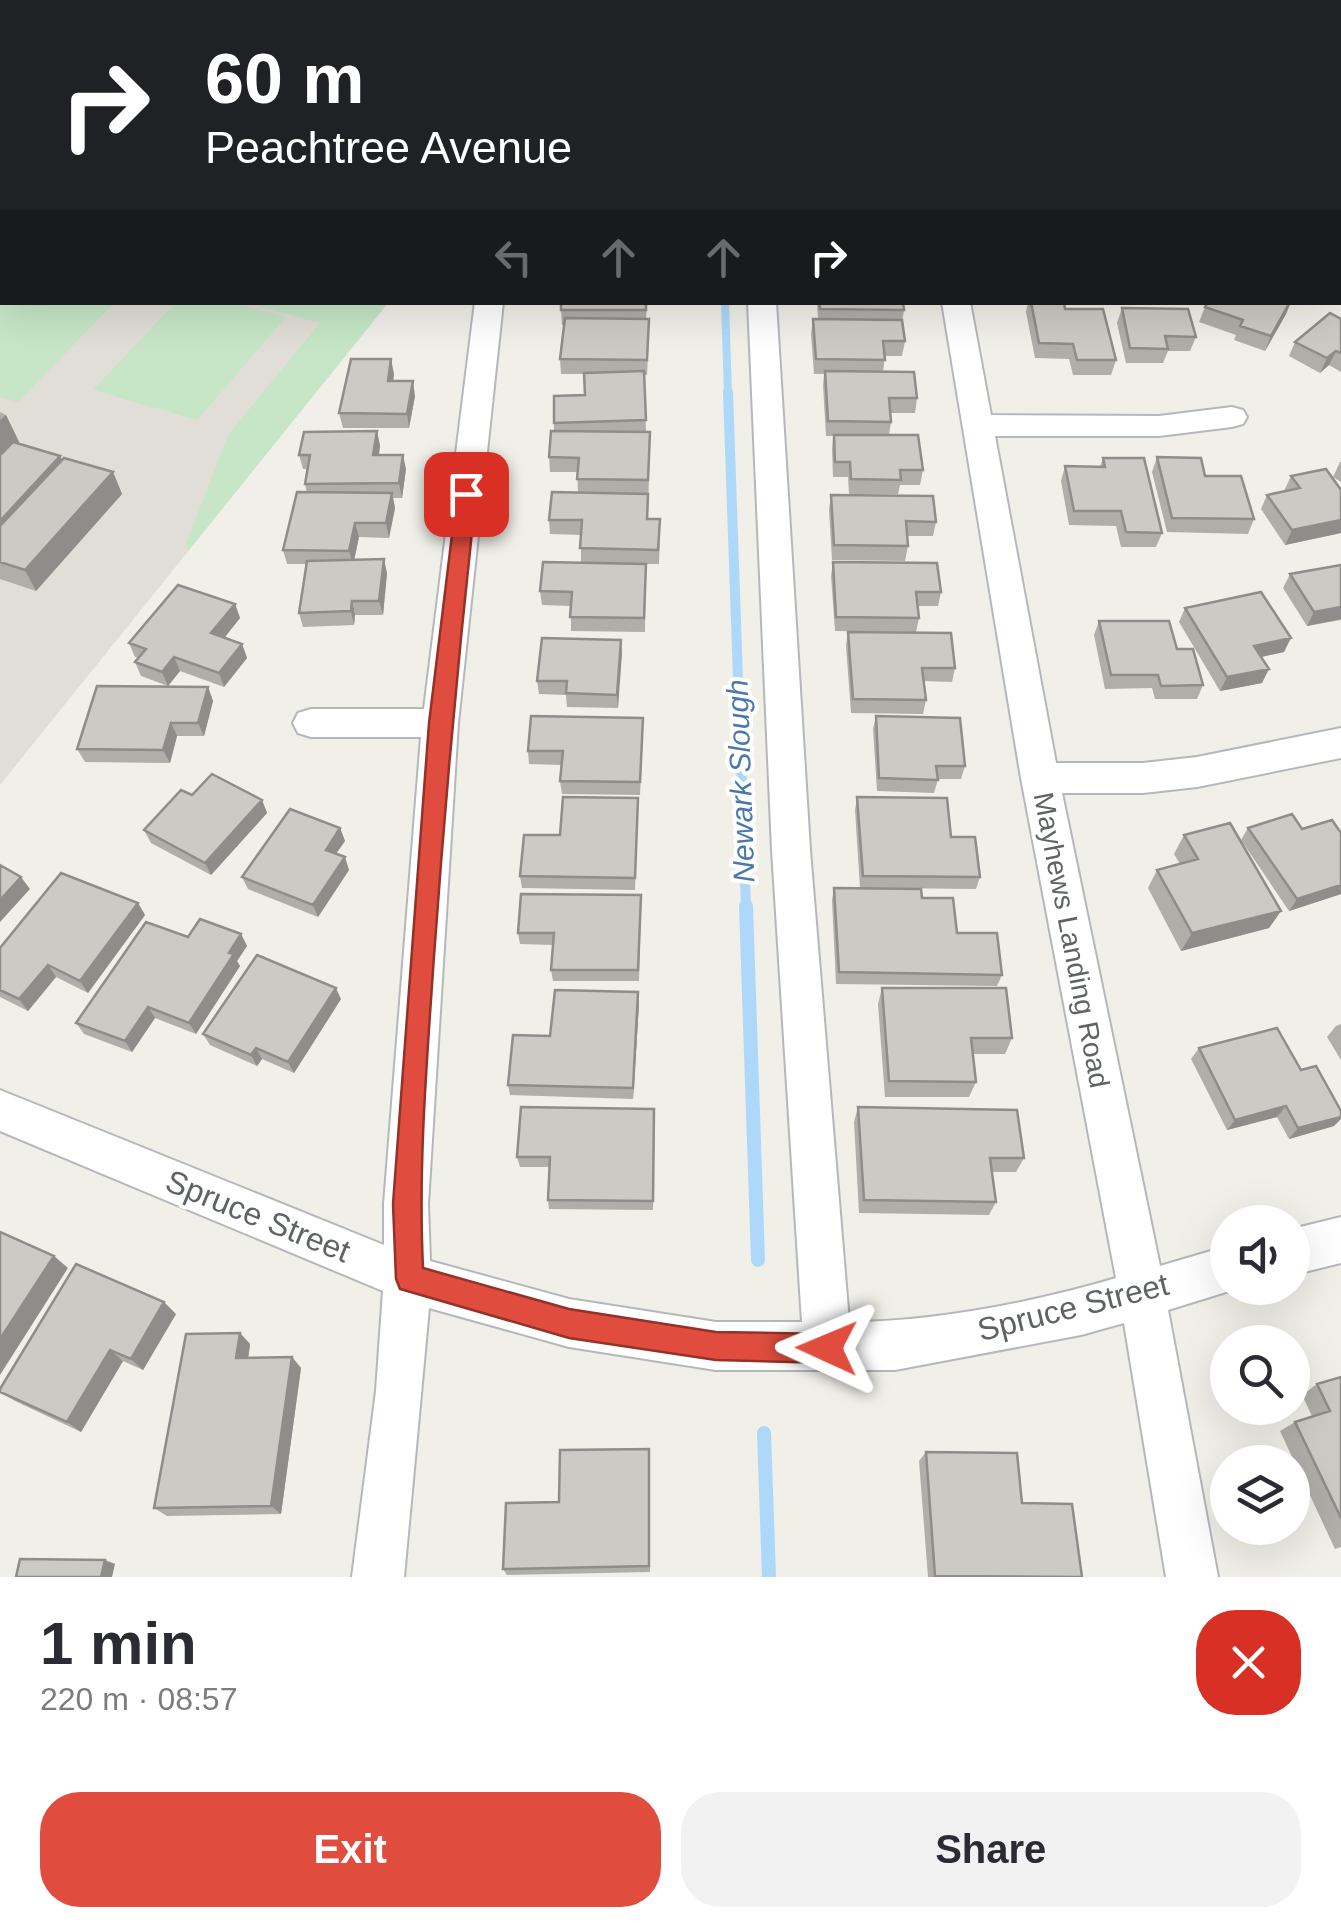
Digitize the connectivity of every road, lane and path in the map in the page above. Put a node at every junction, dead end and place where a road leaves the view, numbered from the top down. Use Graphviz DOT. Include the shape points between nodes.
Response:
graph roads {
  1 [pos="489,305"];
  2 [pos="762,305"];
  3 [pos="957,305"];
  4 [pos="1232,417"];
  5 [pos="979,425"];
  6 [pos="310,723"];
  7 [pos="440,723"];
  8 [pos="1341,743"];
  9 [pos="1040,778"];
  10 [pos="0,1110"];
  11 [pos="1341,1240"];
  12 [pos="1310,1248"];
  13 [pos="1210,1274"];
  14 [pos="410,1279"];
  15 [pos="1142,1293"];
  16 [pos="827,1348"];
  17 [pos="378,1577"];
  18 [pos="1192,1577"];
  1 -- 7 [label="street"];
  2 -- 16 [label="street" via="791,850"];
  3 -- 5 [label="street, Mayhews Landing Road"];
  4 -- 5 [label="street" via="1159,426"];
  5 -- 9 [label="street, Mayhews Landing Road"];
  6 -- 7 [label="street"];
  7 -- 14 [label="street" via="406,1204"];
  8 -- 9 [label="street" via="1196,772"];
  9 -- 15 [label="street, Mayhews Landing Road"];
  10 -- 14 [label="street, Spruce Street"];
  11 -- 12 [label="street"];
  13 -- 15 [label="street, Spruce Street"];
  14 -- 16 [label="street, Spruce Street" via="569,1323 716,1346"];
  14 -- 17 [label="street"];
  15 -- 16 [label="street, Spruce Street" via="1081,1312 895,1346"];
  15 -- 18 [label="street, Mayhews Landing Road"];
}
